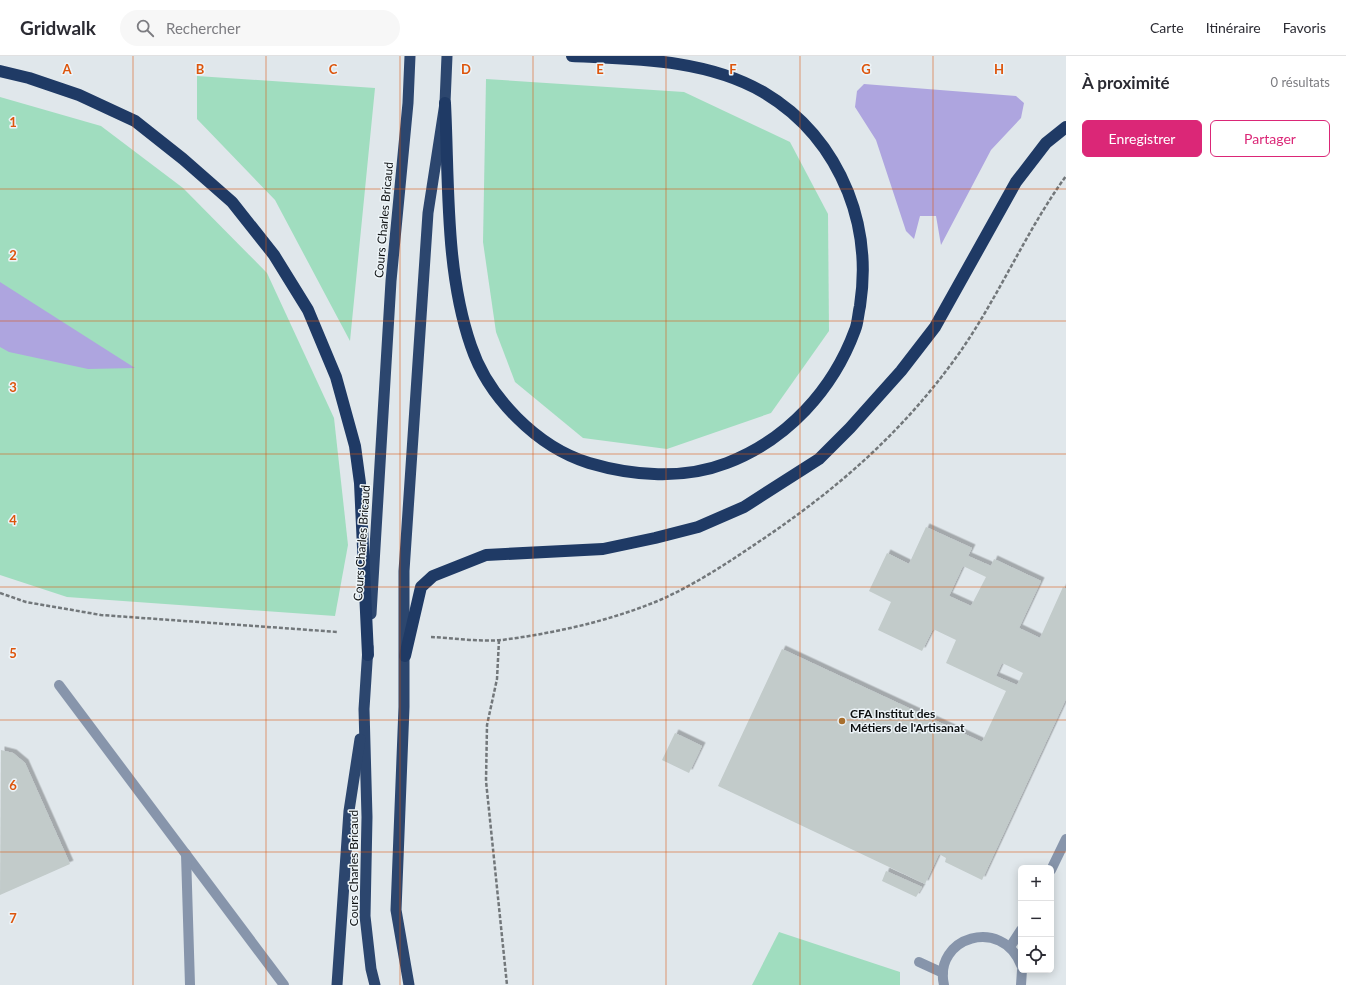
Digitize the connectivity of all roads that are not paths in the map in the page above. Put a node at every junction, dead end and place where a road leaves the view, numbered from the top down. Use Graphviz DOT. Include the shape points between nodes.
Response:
graph roads {
  1 [pos="410,56"];
  2 [pos="447,56"];
  3 [pos="572,56"];
  4 [pos="0,71"];
  5 [pos="445,104"];
  6 [pos="1066,127"];
  7 [pos="368,655"];
  8 [pos="405,656"];
  9 [pos="59,685"];
  10 [pos="364,709"];
  11 [pos="1066,839"];
  12 [pos="186,854"];
  13 [pos="1053,865"];
  14 [pos="1018,935"];
  15 [pos="1010,947"];
  16 [pos="1018,956"];
  17 [pos="919,962"];
  18 [pos="1022,973"];
  19 [pos="943,981"];
  20 [pos="190,985"];
  21 [pos="284,985"];
  22 [pos="337,985"];
  23 [pos="374,985"];
  24 [pos="408,985"];
  25 [pos="1021,985"];
  1 -- 7 [label="highway, Cours Charles Bricaud" via="391,280"];
  2 -- 5 [label="highway"];
  3 -- 5 [label="highway" via="649,60 692,67 726,76 762,91 794,114 821,142 841,175 856,211 863,249 862,288 856,328 838,367 820,395 793,423 762,446 726,464 689,472 649,474 613,470 576,459 540,438 511,413 488,384 471,348 453,272"];
  4 -- 7 [label="highway" via="79,95 135,121 184,159 232,202 274,255 308,310 336,377 355,446 360,483"];
  5 -- 8 [label="highway" via="428,213 404,571"];
  6 -- 8 [label="highway" via="1046,144 1016,182 935,327 896,377 819,459 744,507 698,527 603,549 486,555 433,576 421,587"];
  7 -- 10 [label="highway, Cours Charles Bricaud"];
  8 -- 24 [label="highway" via="396,910"];
  9 -- 12 [label="street"];
  10 -- 22 [label="highway" via="349,811"];
  10 -- 23 [label="highway, Cours Charles Bricaud" via="367,817 365,916"];
  11 -- 13 [label="street"];
  12 -- 20 [label="street"];
  12 -- 21 [label="street"];
  14 -- 15 [label="street"];
  15 -- 16 [label="street"];
  15 -- 19 [label="street" via="988,936 975,937 963,942 946,960"];
  17 -- 19 [label="street"];
  18 -- 25 [label="street"];
}
